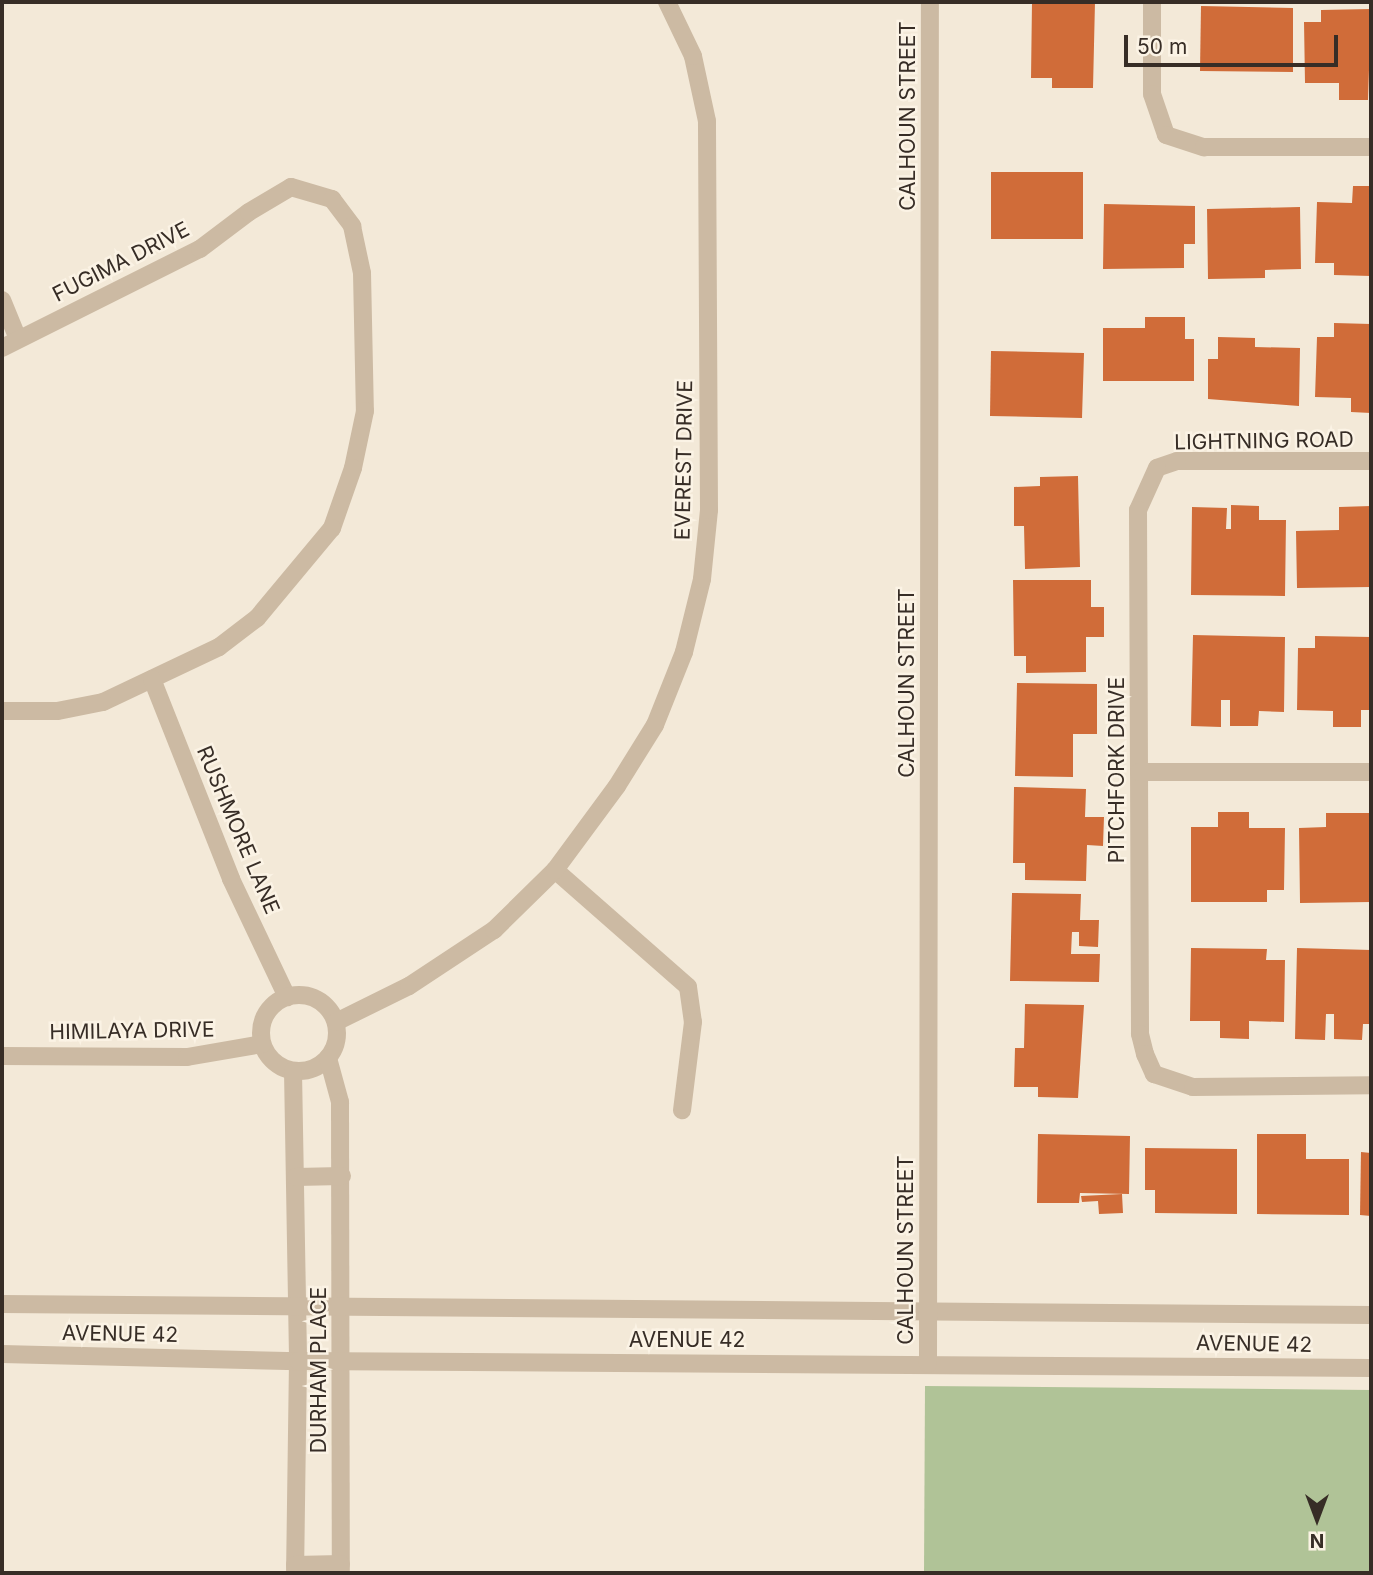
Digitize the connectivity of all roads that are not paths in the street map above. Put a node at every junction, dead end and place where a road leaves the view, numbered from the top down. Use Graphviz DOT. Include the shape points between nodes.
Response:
graph roads {
  1 [pos="667,2"];
  2 [pos="930,2"];
  3 [pos="1152,2"];
  4 [pos="1371,146"];
  5 [pos="2,300"];
  6 [pos="18,339"];
  7 [pos="2,348"];
  8 [pos="1371,461"];
  9 [pos="1157,468"];
  10 [pos="152,679"];
  11 [pos="2,711"];
  12 [pos="1139,772"];
  13 [pos="1371,772"];
  14 [pos="555,870"];
  15 [pos="287,997"];
  16 [pos="336,1022"];
  17 [pos="262,1044"];
  18 [pos="2,1056"];
  19 [pos="328,1058"];
  20 [pos="293,1071"];
  21 [pos="1371,1085"];
  22 [pos="682,1110"];
  23 [pos="342,1176"];
  24 [pos="296,1177"];
  25 [pos="2,1304"];
  26 [pos="297,1305"];
  27 [pos="343,1306"];
  28 [pos="929,1310"];
  29 [pos="1371,1315"];
  30 [pos="2,1354"];
  31 [pos="298,1361"];
  32 [pos="343,1361"];
  33 [pos="928,1364"];
  34 [pos="1371,1368"];
  35 [pos="295,1569"];
  36 [pos="341,1569"];
  1 -- 14 [label="street, EVEREST DRIVE" via="693,56 707,121 709,510 702,579 684,652 655,725"];
  2 -- 28 [label="street, CALHOUN STREET"];
  3 -- 4 [label="street" via="1152,94 1166,135 1204,147"];
  5 -- 6 [label="street"];
  6 -- 7 [label="street, FUGIMA DRIVE"];
  6 -- 10 [label="street, FUGIMA DRIVE" via="200,250 291,187 332,199 352,226 362,273 365,411 353,468 332,528 257,618 219,647"];
  8 -- 9 [label="street, LIGHTNING ROAD" via="1177,461"];
  9 -- 12 [label="street, PITCHFORK DRIVE" via="1139,510"];
  10 -- 11 [label="street" via="103,702 57,711"];
  10 -- 15 [label="street, RUSHMORE LANE" via="231,880"];
  12 -- 13 [label="street"];
  12 -- 21 [label="street, PITCHFORK DRIVE" via="1140,1034 1154,1074 1193,1087"];
  14 -- 16 [label="street, EVEREST DRIVE" via="494,930 409,986"];
  14 -- 22 [label="street" via="688,987 693,1022"];
  15 -- 16 [label="street" via="311,997 330,1011"];
  15 -- 17 [label="street" via="276,1002 262,1021"];
  16 -- 19 [label="street" via="335,1047"];
  17 -- 18 [label="street, HIMILAYA DRIVE" via="187,1057"];
  17 -- 20 [label="street" via="274,1062"];
  19 -- 20 [label="street" via="312,1069"];
  19 -- 23 [label="street, DURHAM PLACE" via="340,1102"];
  20 -- 24 [label="street"];
  23 -- 24 [label="street"];
  23 -- 27 [label="street, DURHAM PLACE"];
  24 -- 26 [label="street"];
  25 -- 26 [label="street, AVENUE 42"];
  26 -- 27 [label="street, AVENUE 42"];
  26 -- 31 [label="street, DURHAM PLACE"];
  27 -- 28 [label="street, AVENUE 42"];
  27 -- 32 [label="street, DURHAM PLACE"];
  28 -- 29 [label="street, AVENUE 42"];
  28 -- 33 [label="street, CALHOUN STREET"];
  30 -- 31 [label="street, AVENUE 42"];
  31 -- 32 [label="street, AVENUE 42"];
  31 -- 35 [label="street, DURHAM PLACE"];
  32 -- 33 [label="street, AVENUE 42"];
  32 -- 36 [label="street, DURHAM PLACE"];
  33 -- 34 [label="street, AVENUE 42"];
  35 -- 36 [label="street, DURHAM PLACE"];
}
